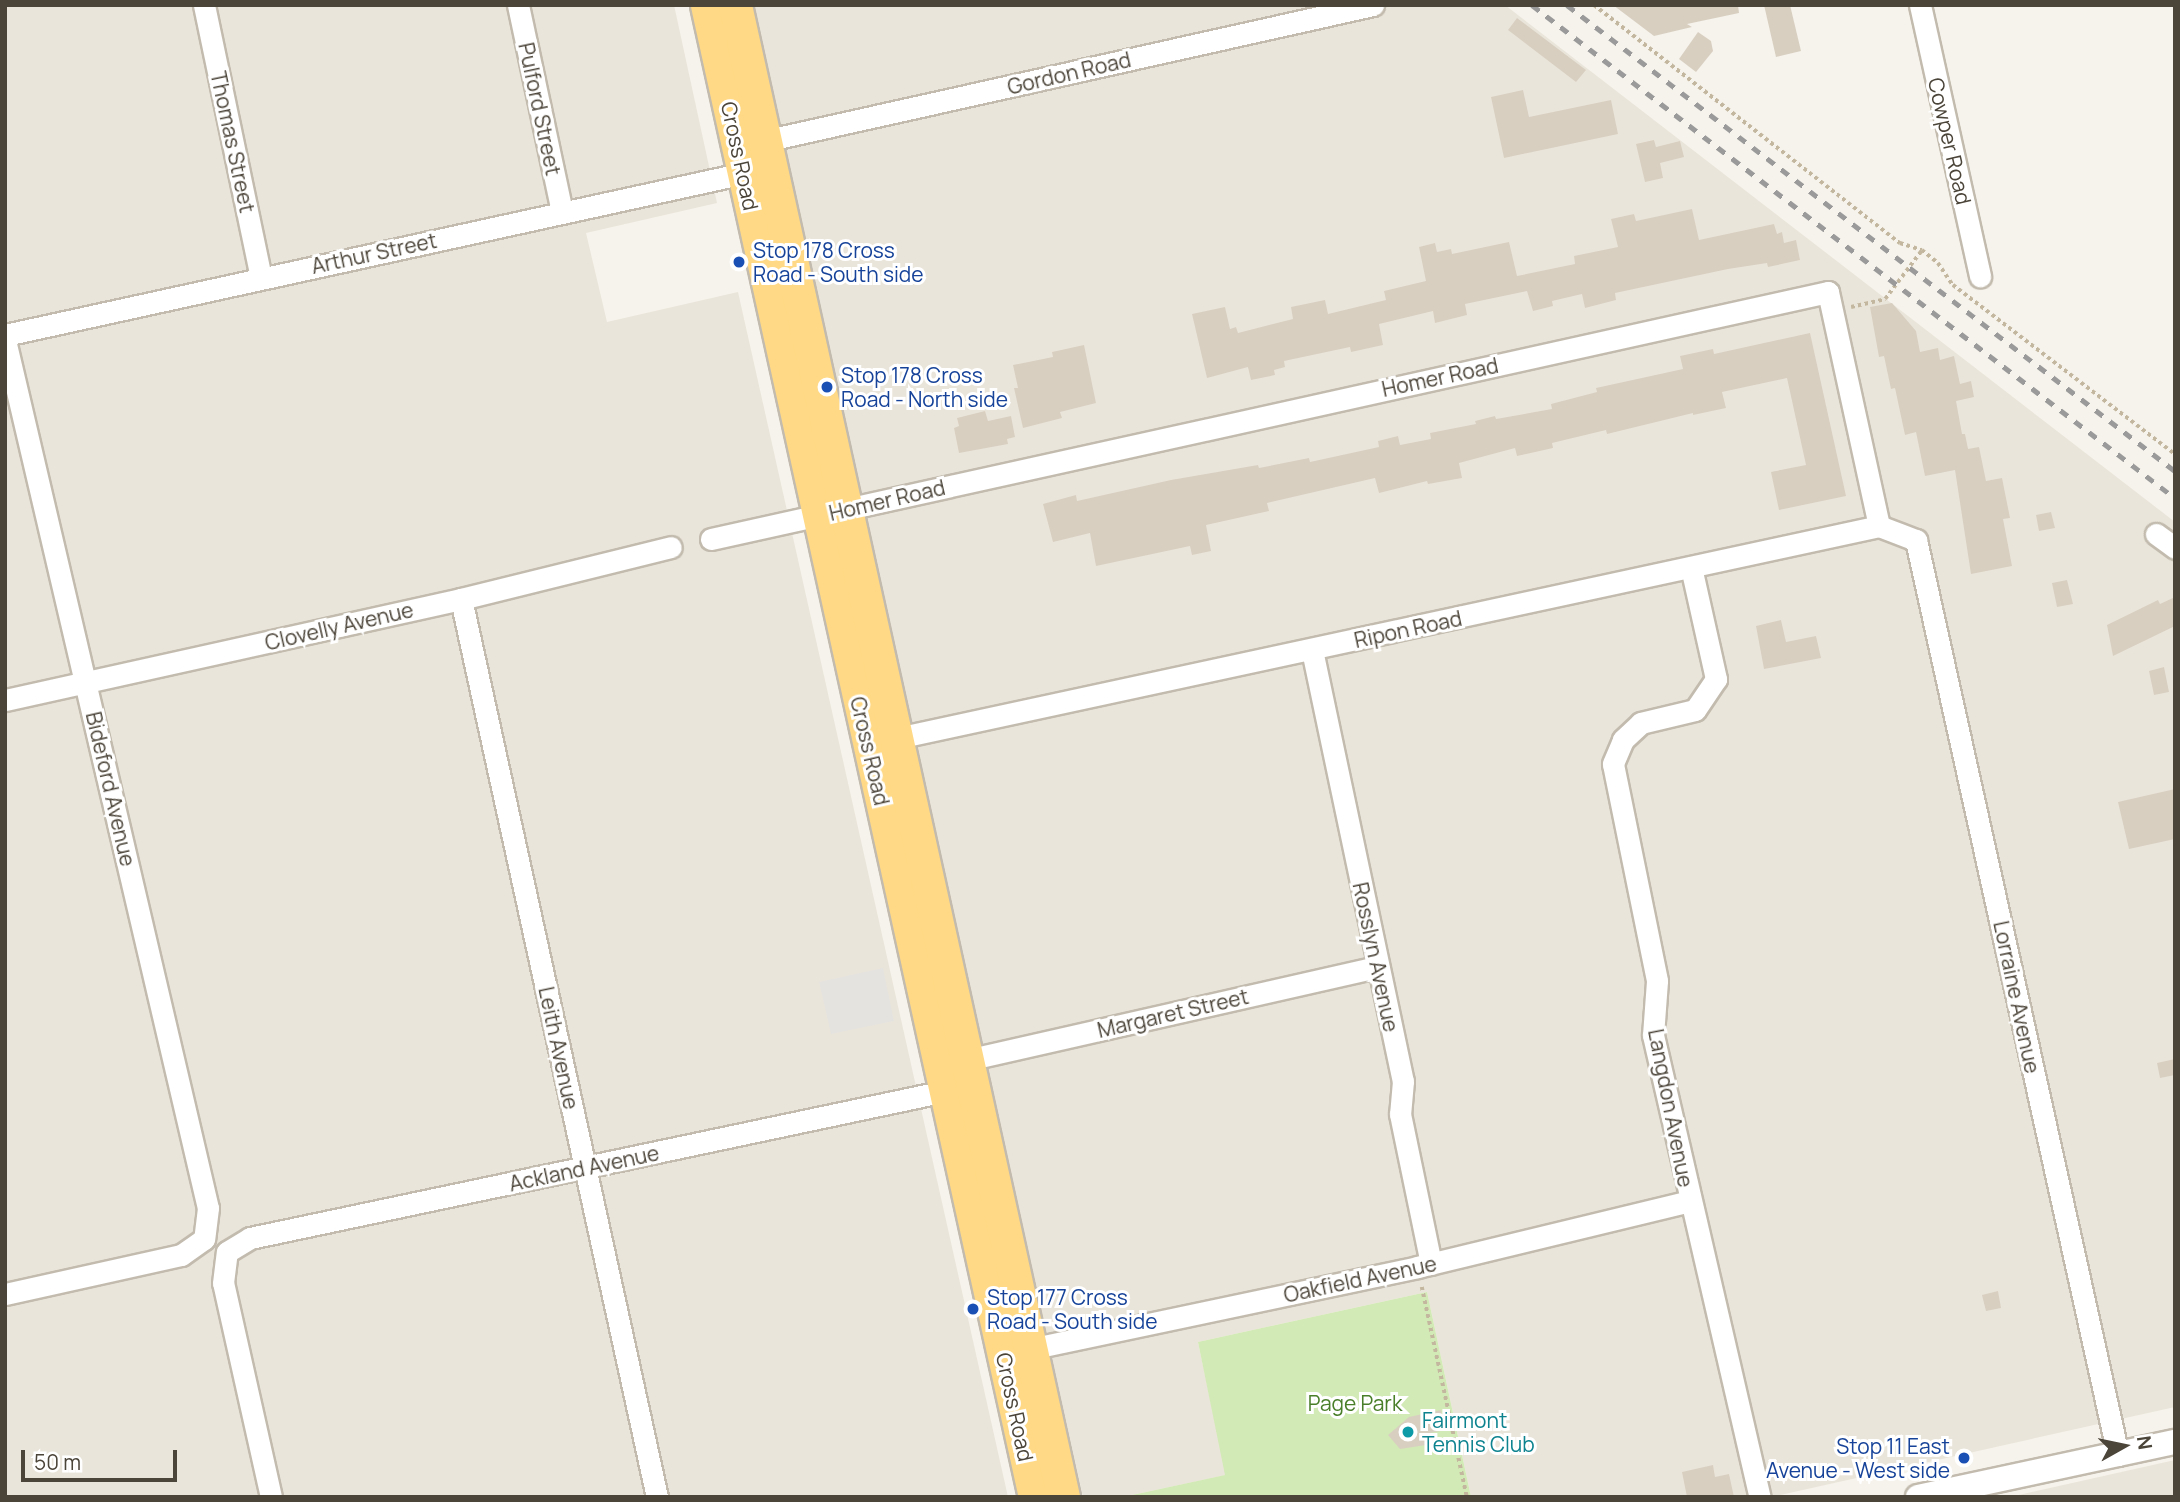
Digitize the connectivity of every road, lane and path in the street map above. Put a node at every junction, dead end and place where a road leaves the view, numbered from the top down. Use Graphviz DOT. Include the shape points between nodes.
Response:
graph roads {
  1 [pos="204,5"];
  2 [pos="518,5"];
  3 [pos="707,5"];
  4 [pos="735,5"];
  5 [pos="1373,5"];
  6 [pos="1594,5"];
  7 [pos="1920,5"];
  8 [pos="764,141"];
  9 [pos="744,173"];
  10 [pos="562,212"];
  11 [pos="1922,250"];
  12 [pos="1980,276"];
  13 [pos="261,278"];
  14 [pos="1832,311"];
  15 [pos="5,335"];
  16 [pos="5,340"];
  17 [pos="2175,454"];
  18 [pos="832,512"];
  19 [pos="1879,526"];
  20 [pos="2156,534"];
  21 [pos="711,540"];
  22 [pos="671,547"];
  23 [pos="2175,548"];
  24 [pos="1692,567"];
  25 [pos="461,599"];
  26 [pos="1312,650"];
  27 [pos="87,682"];
  28 [pos="5,700"];
  29 [pos="883,742"];
  30 [pos="1378,967"];
  31 [pos="934,1042"];
  32 [pos="967,1060"];
  33 [pos="945,1091"];
  34 [pos="976,1103"];
  35 [pos="585,1168"];
  36 [pos="1689,1200"];
  37 [pos="1424,1266"];
  38 [pos="5,1294"];
  39 [pos="1016,1352"];
  40 [pos="2175,1442"];
  41 [pos="2118,1454"];
  42 [pos="271,1497"];
  43 [pos="657,1497"];
  44 [pos="1035,1497"];
  45 [pos="1063,1497"];
  46 [pos="1467,1497"];
  47 [pos="1760,1497"];
  48 [pos="1918,1497"];
  1 -- 13 [label="street, Thomas Street"];
  2 -- 10 [label="street, Pulford Street"];
  3 -- 9 [label="highway, Cross Road"];
  4 -- 8 [label="highway, Cross Road"];
  5 -- 8 [label="street, Gordon Road"];
  6 -- 11 [label="path" via="1900,243"];
  7 -- 12 [label="street, Cowper Road"];
  8 -- 9 [label="highway"];
  8 -- 18 [label="highway, Cross Road"];
  9 -- 10 [label="street, Arthur Street"];
  9 -- 18 [label="highway, Cross Road"];
  10 -- 13 [label="street, Arthur Street"];
  11 -- 14 [label="path" via="1885,299"];
  11 -- 17 [label="path" via="1953,285"];
  13 -- 15 [label="street, Arthur Street"];
  14 -- 18 [label="street, Homer Road" via="1828,292"];
  14 -- 19 [label="street"];
  16 -- 27 [label="street, Bideford Avenue"];
  18 -- 21 [label="street"];
  18 -- 29 [label="highway, Cross Road"];
  19 -- 24 [label="street, Ripon Road"];
  19 -- 41 [label="street, Lorraine Avenue" via="1916,540"];
  20 -- 23 [label="street"];
  22 -- 25 [label="street, Clovelly Avenue"];
  24 -- 26 [label="street, Ripon Road"];
  24 -- 36 [label="street, Langdon Avenue" via="1716,679 1695,710 1641,723 1623,740 1613,764 1657,981 1653,1034"];
  25 -- 27 [label="street, Clovelly Avenue"];
  25 -- 35 [label="street, Leith Avenue"];
  26 -- 29 [label="street, Ripon Road"];
  26 -- 30 [label="street, Rosslyn Avenue"];
  27 -- 28 [label="street, Clovelly Avenue"];
  27 -- 38 [label="street, Bideford Avenue" via="208,1208 204,1239 181,1255"];
  29 -- 31 [label="highway, Cross Road"];
  29 -- 32 [label="highway, Cross Road"];
  30 -- 32 [label="street, Margaret Street"];
  30 -- 37 [label="street, Rosslyn Avenue" via="1403,1081 1400,1114"];
  31 -- 32 [label="highway"];
  31 -- 33 [label="highway, Cross Road"];
  32 -- 33 [label="highway"];
  32 -- 34 [label="highway, Cross Road"];
  33 -- 34 [label="highway"];
  33 -- 35 [label="street, Ackland Avenue"];
  33 -- 39 [label="highway, Cross Road"];
  34 -- 39 [label="highway, Cross Road"];
  35 -- 42 [label="street, Ackland Avenue" via="250,1238 227,1252 223,1283"];
  35 -- 43 [label="street, Leith Avenue"];
  36 -- 37 [label="street, Oakfield Avenue"];
  36 -- 47 [label="street, Langdon Avenue"];
  37 -- 39 [label="street, Oakfield Avenue"];
  37 -- 46 [label="path"];
  39 -- 44 [label="highway, Cross Road"];
  39 -- 45 [label="highway, Cross Road"];
  40 -- 41 [label="street"];
  41 -- 48 [label="street"];
}
